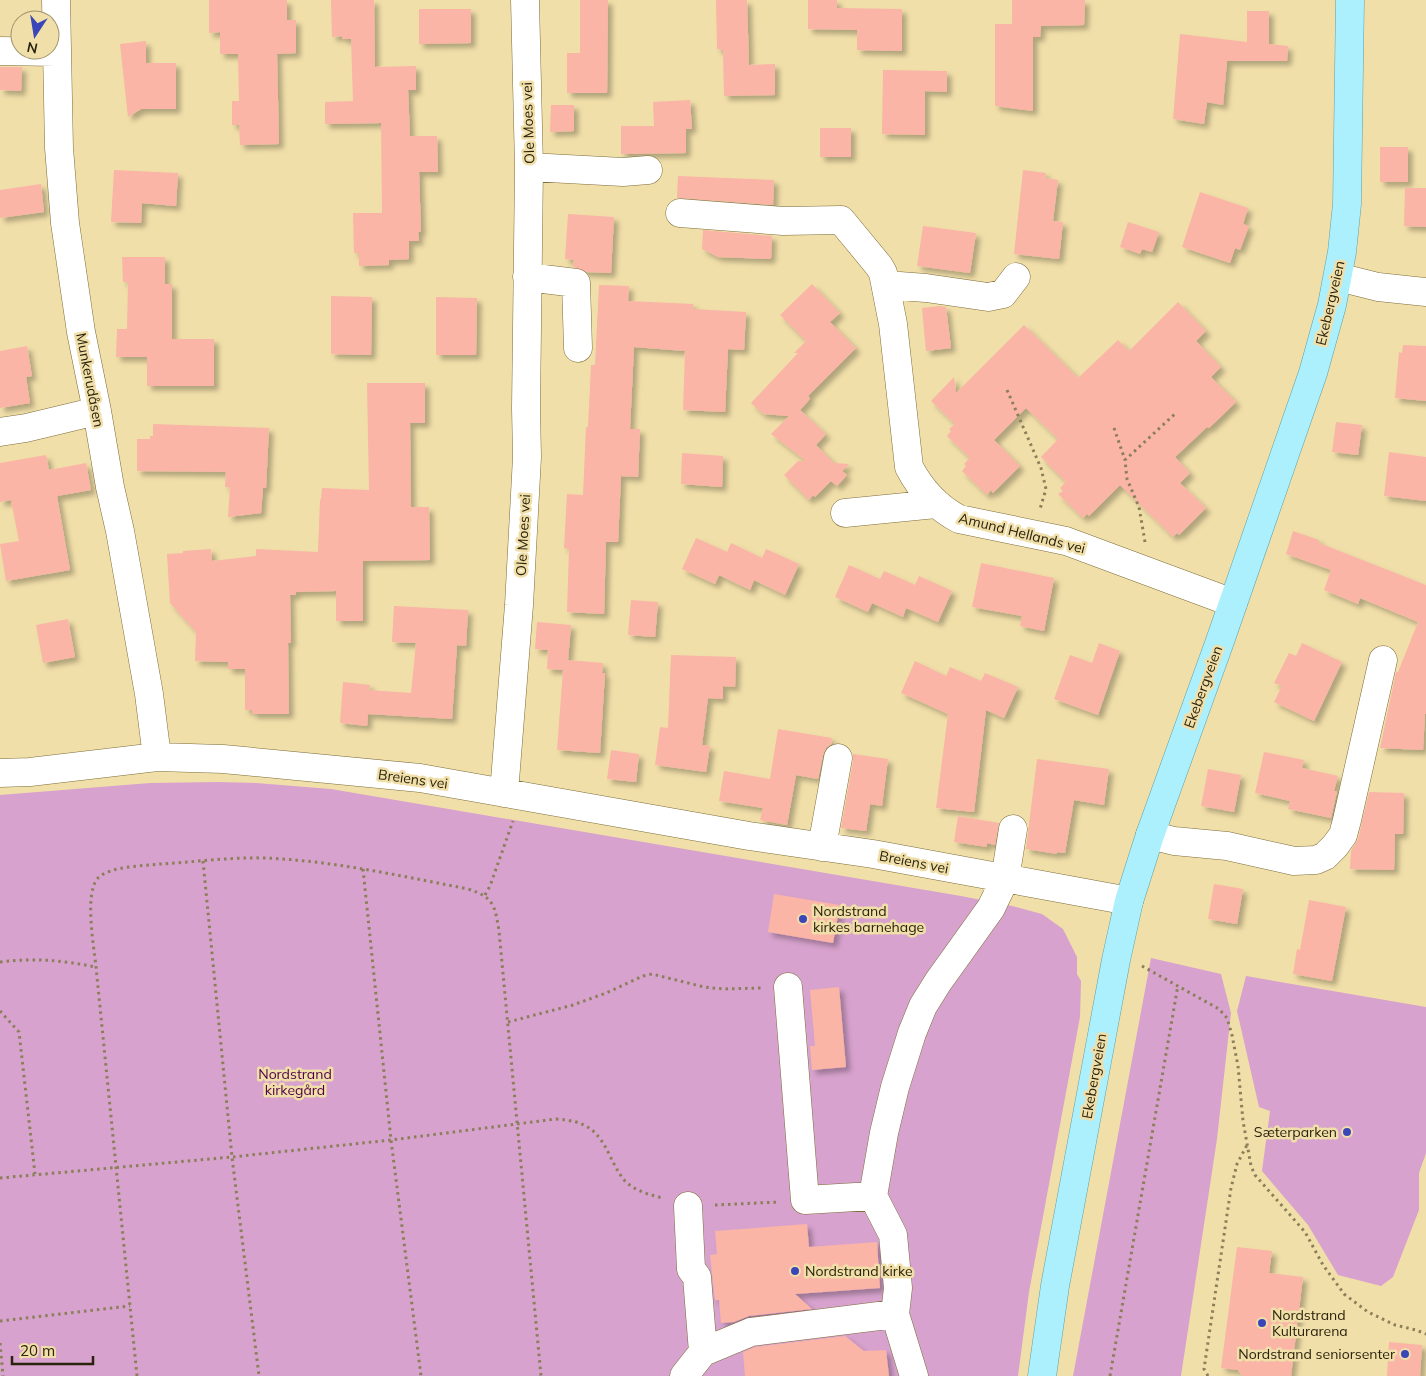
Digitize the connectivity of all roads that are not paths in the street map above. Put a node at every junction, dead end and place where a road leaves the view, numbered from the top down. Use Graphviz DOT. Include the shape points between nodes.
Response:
graph roads {
  1 [pos="525,0"];
  2 [pos="1350,0"];
  3 [pos="56,60"];
  4 [pos="529,167"];
  5 [pos="648,170"];
  6 [pos="680,213"];
  7 [pos="528,276"];
  8 [pos="1016,276"];
  9 [pos="1338,277"];
  10 [pos="886,285"];
  11 [pos="1426,292"];
  12 [pos="578,348"];
  13 [pos="97,411"];
  14 [pos="0,432"];
  15 [pos="936,504"];
  16 [pos="845,513"];
  17 [pos="1233,603"];
  18 [pos="1383,660"];
  19 [pos="157,756"];
  20 [pos="838,758"];
  21 [pos="0,773"];
  22 [pos="504,793"];
  23 [pos="1012,829"];
  24 [pos="1150,835"];
  25 [pos="822,847"];
  26 [pos="1005,879"];
  27 [pos="1129,902"];
  28 [pos="788,987"];
  29 [pos="873,1196"];
  30 [pos="688,1206"];
  31 [pos="895,1314"];
  32 [pos="703,1352"];
  33 [pos="684,1376"];
  34 [pos="914,1376"];
  35 [pos="1042,1376"];
  1 -- 4 [label="street, Ole Moes vei"];
  2 -- 9 [label="main road, Ekebergveien" via="1347,204"];
  3 -- 13 [label="street, Munkerudåsen" via="64,223"];
  4 -- 5 [label="street" via="623,172"];
  4 -- 7 [label="street, Ole Moes vei"];
  6 -- 10 [label="street, Amund Hellands vei" via="783,221 841,220 879,266"];
  7 -- 12 [label="street" via="576,283"];
  7 -- 22 [label="street, Ole Moes vei" via="528,457"];
  8 -- 10 [label="street" via="1003,294 988,297"];
  9 -- 11 [label="street" via="1378,287"];
  9 -- 17 [label="main road, Ekebergveien" via="1320,349"];
  10 -- 15 [label="street, Amund Hellands vei" via="908,468"];
  13 -- 14 [label="street"];
  13 -- 19 [label="street, Munkerudåsen" via="149,694"];
  15 -- 16 [label="street"];
  15 -- 17 [label="street, Amund Hellands vei" via="959,519 1066,541"];
  17 -- 24 [label="main road, Ekebergveien"];
  18 -- 24 [label="street" via="1343,835 1325,856 1316,860 1294,861 1227,846 1174,841"];
  19 -- 21 [label="street, Breiens vei"];
  19 -- 22 [label="street, Breiens vei" via="223,758 420,778"];
  20 -- 25 [label="street"];
  22 -- 25 [label="street, Breiens vei"];
  23 -- 26 [label="street"];
  24 -- 27 [label="main road, Ekebergveien"];
  25 -- 26 [label="street, Breiens vei"];
  26 -- 27 [label="street, Breiens vei"];
  26 -- 29 [label="street" via="980,925 923,1006 890,1105"];
  27 -- 35 [label="main road, Ekebergveien" via="1057,1276"];
  28 -- 29 [label="street" via="805,1200"];
  29 -- 31 [label="street" via="893,1235 898,1288"];
  30 -- 32 [label="street" via="691,1269 697,1277"];
  31 -- 32 [label="street" via="751,1332"];
  31 -- 34 [label="street"];
  32 -- 33 [label="street"];
}
